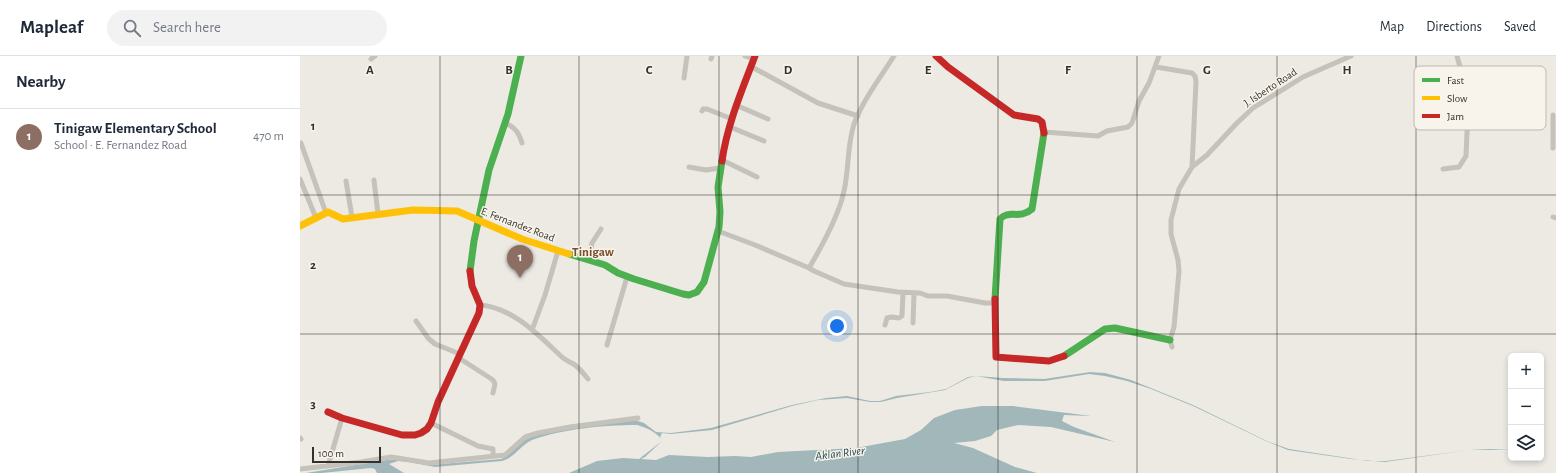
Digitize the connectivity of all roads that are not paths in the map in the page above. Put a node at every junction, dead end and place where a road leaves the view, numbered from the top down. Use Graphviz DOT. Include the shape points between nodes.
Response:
graph roads {
  1 [pos="521,56"];
  2 [pos="687,56"];
  3 [pos="745,56"];
  4 [pos="894,56"];
  5 [pos="936,56"];
  6 [pos="1159,56"];
  7 [pos="1351,56"];
  8 [pos="1457,56"];
  9 [pos="755,57"];
  10 [pos="1460,66"];
  11 [pos="752,67"];
  12 [pos="1156,67"];
  13 [pos="684,78"];
  14 [pos="738,106"];
  15 [pos="702,110"];
  16 [pos="1553,115"];
  17 [pos="858,116"];
  18 [pos="768,118"];
  19 [pos="732,119"];
  20 [pos="505,123"];
  21 [pos="730,127"];
  22 [pos="1468,130"];
  23 [pos="1044,132"];
  24 [pos="1555,132"];
  25 [pos="764,141"];
  26 [pos="301,143"];
  27 [pos="522,143"];
  28 [pos="1553,148"];
  29 [pos="722,160"];
  30 [pos="689,167"];
  31 [pos="1192,167"];
  32 [pos="720,168"];
  33 [pos="1442,169"];
  34 [pos="757,177"];
  35 [pos="300,179"];
  36 [pos="374,180"];
  37 [pos="346,181"];
  38 [pos="326,213"];
  39 [pos="378,214"];
  40 [pos="352,217"];
  41 [pos="316,218"];
  42 [pos="478,221"];
  43 [pos="300,226"];
  44 [pos="600,229"];
  45 [pos="718,231"];
  46 [pos="558,251"];
  47 [pos="589,259"];
  48 [pos="809,268"];
  49 [pos="627,277"];
  50 [pos="903,293"];
  51 [pos="914,294"];
  52 [pos="995,303"];
  53 [pos="480,305"];
  54 [pos="416,320"];
  55 [pos="913,323"];
  56 [pos="885,325"];
  57 [pos="532,330"];
  58 [pos="1171,344"];
  59 [pos="607,345"];
  60 [pos="460,356"];
  61 [pos="588,379"];
  62 [pos="493,393"];
  63 [pos="328,412"];
  64 [pos="342,418"];
  65 [pos="638,418"];
  66 [pos="431,423"];
  67 [pos="493,456"];
  68 [pos="328,466"];
  69 [pos="300,469"];
  1 -- 20 [label="street"];
  2 -- 13 [label="street"];
  3 -- 9 [label="street"];
  4 -- 17 [label="street"];
  5 -- 23 [label="street" via="1014,115 1038,119 1042,122"];
  6 -- 12 [label="street"];
  7 -- 31 [label="street, J. Isberto Road" via="1302,77 1253,108"];
  8 -- 10 [label="street"];
  9 -- 11 [label="street, E. Fernandez Road"];
  11 -- 14 [label="street, E. Fernandez Road"];
  11 -- 17 [label="street" via="818,103"];
  12 -- 23 [label="street" via="1128,127 1107,131 1098,136"];
  12 -- 31 [label="street" via="1188,72 1195,76"];
  14 -- 18 [label="street"];
  14 -- 19 [label="street, E. Fernandez Road"];
  15 -- 19 [label="street" via="706,109"];
  16 -- 24 [label="street"];
  17 -- 48 [label="street" via="849,148 841,204"];
  19 -- 21 [label="street, E. Fernandez Road"];
  20 -- 27 [label="street" via="518,132"];
  20 -- 42 [label="street" via="489,170"];
  21 -- 25 [label="street"];
  21 -- 29 [label="street, E. Fernandez Road"];
  22 -- 33 [label="street" via="1466,156 1459,167"];
  23 -- 52 [label="street" via="1032,209 1022,216 1006,214 1000,219"];
  24 -- 28 [label="street"];
  26 -- 38 [label="street"];
  29 -- 32 [label="street, E. Fernandez Road"];
  29 -- 34 [label="street"];
  30 -- 32 [label="street" via="706,170"];
  31 -- 58 [label="street" via="1179,189 1170,220 1170,234 1179,271"];
  32 -- 45 [label="street, E. Fernandez Road"];
  35 -- 41 [label="street"];
  36 -- 39 [label="street"];
  37 -- 40 [label="street"];
  38 -- 40 [label="street, E. Fernandez Road" via="332,213 341,219"];
  38 -- 41 [label="street"];
  39 -- 40 [label="street, E. Fernandez Road"];
  39 -- 42 [label="street, E. Fernandez Road" via="448,210 457,211"];
  41 -- 43 [label="street"];
  42 -- 46 [label="street, E. Fernandez Road"];
  42 -- 53 [label="street" via="470,268 472,286"];
  44 -- 47 [label="street" via="592,243"];
  45 -- 48 [label="street"];
  45 -- 49 [label="street, E. Fernandez Road" via="704,282 697,292 683,294"];
  46 -- 47 [label="street, E. Fernandez Road"];
  46 -- 57 [label="street"];
  47 -- 49 [label="street, E. Fernandez Road"];
  48 -- 50 [label="street" via="844,284"];
  49 -- 59 [label="street"];
  50 -- 51 [label="street"];
  50 -- 56 [label="street" via="902,316 887,318"];
  51 -- 52 [label="street"];
  51 -- 55 [label="street"];
  52 -- 58 [label="street" via="996,357 1049,361 1062,357 1105,329 1115,328"];
  53 -- 57 [label="street" via="490,306 509,314"];
  53 -- 60 [label="street"];
  54 -- 60 [label="street" via="435,344"];
  57 -- 61 [label="street" via="562,357 576,365"];
  60 -- 62 [label="street" via="493,380"];
  60 -- 66 [label="street"];
  63 -- 64 [label="street"];
  64 -- 66 [label="street" via="402,435 421,433"];
  64 -- 68 [label="street"];
  65 -- 67 [label="street" via="570,427 525,437 505,455"];
  66 -- 67 [label="street" via="478,446 493,449"];
  67 -- 68 [label="street" via="429,463 396,457"];
  68 -- 69 [label="street"];
}
